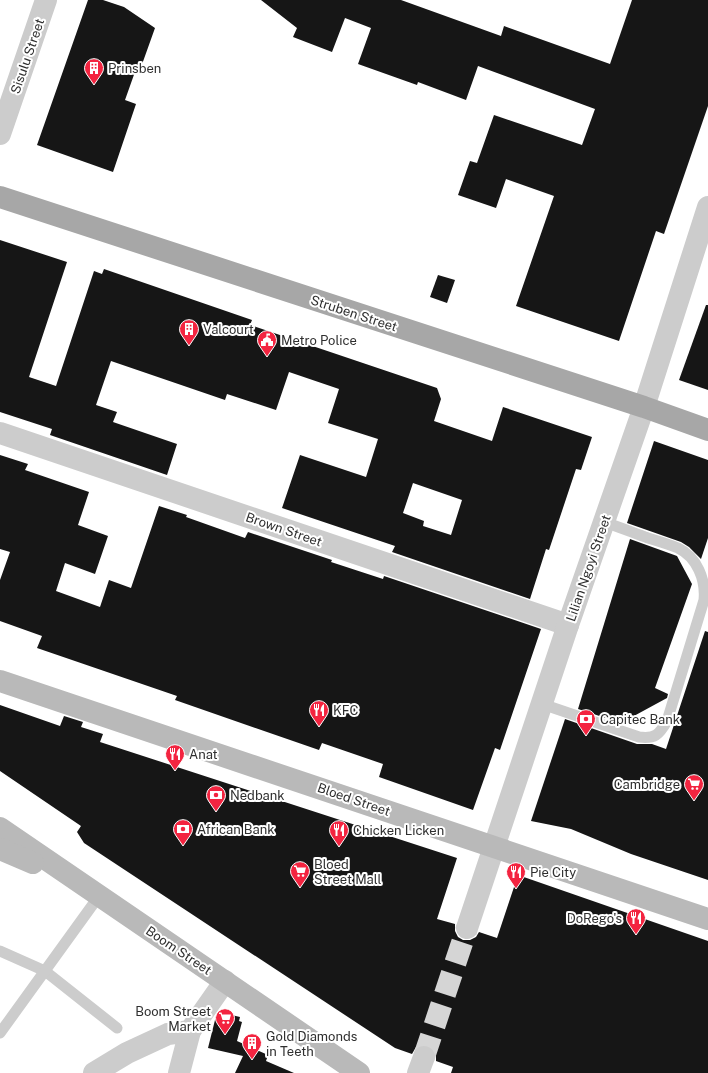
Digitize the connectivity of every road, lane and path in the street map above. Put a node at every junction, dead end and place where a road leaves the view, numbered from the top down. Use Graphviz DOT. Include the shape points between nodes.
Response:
graph roads {
  1 [pos="46,0"];
  2 [pos="0,134"];
  3 [pos="0,197"];
  4 [pos="708,207"];
  5 [pos="644,407"];
  6 [pos="708,430"];
  7 [pos="0,433"];
  8 [pos="604,522"];
  9 [pos="568,625"];
  10 [pos="0,680"];
  11 [pos="542,704"];
  12 [pos="0,828"];
  13 [pos="495,847"];
  14 [pos="0,849"];
  15 [pos="78,882"];
  16 [pos="99,896"];
  17 [pos="708,919"];
  18 [pos="467,928"];
  19 [pos="0,951"];
  20 [pos="45,972"];
  21 [pos="225,981"];
  22 [pos="117,1028"];
  23 [pos="190,1031"];
  24 [pos="0,1033"];
  25 [pos="356,1072"];
  26 [pos="94,1073"];
  27 [pos="179,1073"];
  1 -- 2 [label="street, Sisulu Street"];
  3 -- 5 [label="main road, Struben Street"];
  4 -- 5 [label="street, Lilian Ngoyi Street"];
  5 -- 6 [label="main road, Struben Street"];
  5 -- 8 [label="street, Lilian Ngoyi Street"];
  7 -- 9 [label="street, Brown Street"];
  8 -- 9 [label="street, Lilian Ngoyi Street"];
  8 -- 11 [label="lane" via="679,548 692,559 703,582 704,600 667,721 657,735 650,738 640,737"];
  9 -- 11 [label="street, Lilian Ngoyi Street"];
  10 -- 13 [label="main road, Bloed Street"];
  11 -- 13 [label="street, Lilian Ngoyi Street"];
  12 -- 15 [label="main road, Boom Street"];
  13 -- 17 [label="main road, Bloed Street"];
  13 -- 18 [label="street, Lilian Ngoyi Street"];
  14 -- 15 [label="main road"];
  15 -- 16 [label="main road, Boom Street"];
  16 -- 20 [label="lane"];
  16 -- 21 [label="main road, Boom Street"];
  19 -- 20 [label="lane"];
  20 -- 22 [label="lane"];
  20 -- 24 [label="lane"];
  21 -- 23 [label="street"];
  21 -- 25 [label="main road, Boom Street"];
  23 -- 26 [label="street" via="168,1034 127,1053"];
  23 -- 27 [label="street"];
}
